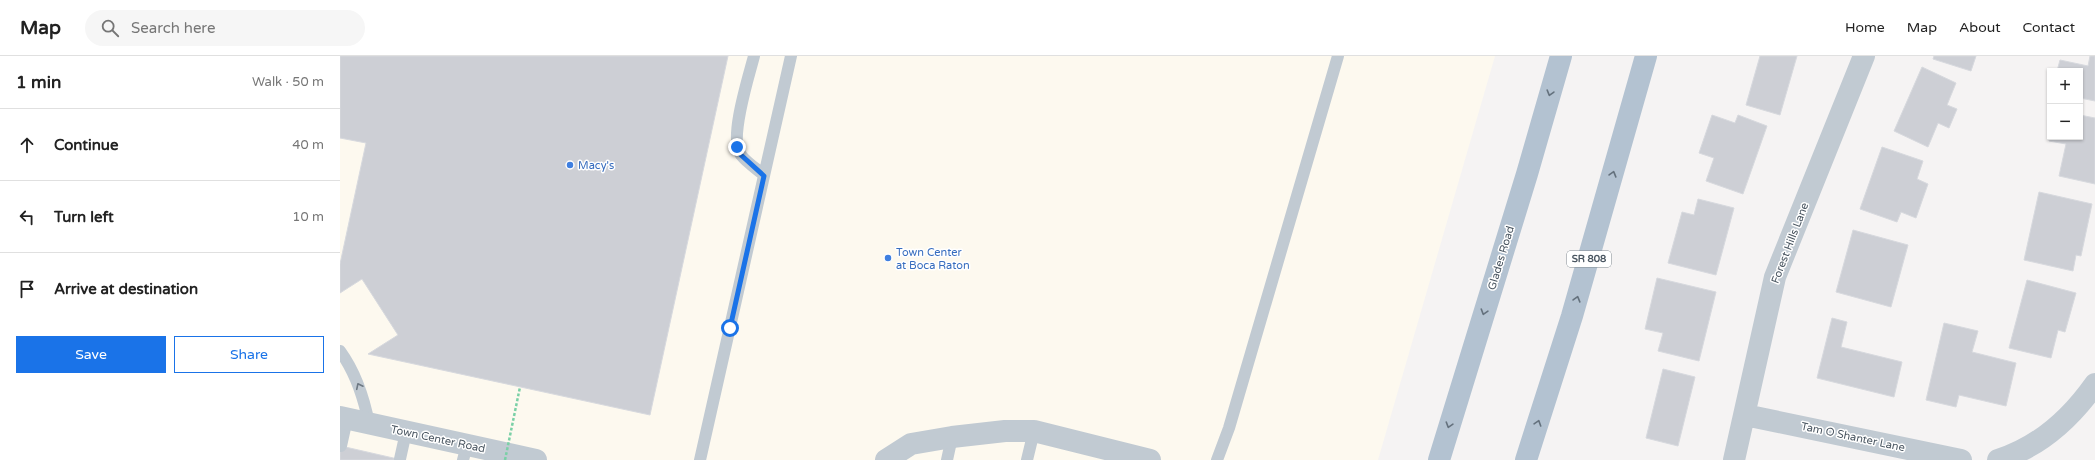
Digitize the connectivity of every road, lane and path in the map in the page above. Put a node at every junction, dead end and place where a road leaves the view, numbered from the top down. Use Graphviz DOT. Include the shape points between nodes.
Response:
graph roads {
  1 [pos="754,56"];
  2 [pos="791,56"];
  3 [pos="1338,56"];
  4 [pos="1561,56"];
  5 [pos="1646,56"];
  6 [pos="1864,56"];
  7 [pos="764,176"];
  8 [pos="340,351"];
  9 [pos="2095,384"];
  10 [pos="520,387"];
  11 [pos="1745,415"];
  12 [pos="343,418"];
  13 [pos="369,424"];
  14 [pos="1034,431"];
  15 [pos="406,432"];
  16 [pos="952,437"];
  17 [pos="340,446"];
  18 [pos="465,452"];
  19 [pos="503,458"];
  20 [pos="400,459"];
  21 [pos="536,460"];
  22 [pos="700,460"];
  23 [pos="886,460"];
  24 [pos="947,460"];
  25 [pos="1027,460"];
  26 [pos="1150,460"];
  27 [pos="1217,460"];
  28 [pos="1439,460"];
  29 [pos="1526,460"];
  30 [pos="1734,460"];
  31 [pos="1960,460"];
  32 [pos="1998,460"];
  1 -- 7 [label="lane" via="736,140 741,155"];
  2 -- 7 [label="lane"];
  3 -- 27 [label="lane" via="1229,428"];
  4 -- 28 [label="main road, Glades Road, one-way"];
  29 -- 5 [label="main road, SR 808, one-way" via="1572,316"];
  6 -- 11 [label="street, Forest Hills Lane" via="1775,277"];
  7 -- 22 [label="lane"];
  13 -- 8 [label="lane, one-way" via="364,397 346,358"];
  9 -- 32 [label="street" via="2080,404 2049,434 2029,447"];
  10 -- 19 [label="path, bridge"];
  11 -- 30 [label="street, Forest Hills Lane"];
  11 -- 31 [label="street, Tam O Shanter Lane"];
  12 -- 13 [label="street, Town Center Road"];
  12 -- 17 [label="lane"];
  13 -- 15 [label="street, Town Center Road"];
  14 -- 16 [label="street" via="1005,431"];
  14 -- 25 [label="lane"];
  14 -- 26 [label="street"];
  15 -- 18 [label="street, Town Center Road"];
  15 -- 20 [label="lane"];
  16 -- 23 [label="street" via="911,444"];
  16 -- 24 [label="lane"];
  18 -- 19 [label="street, Town Center Road"];
  19 -- 21 [label="street, Town Center Road"];
}
